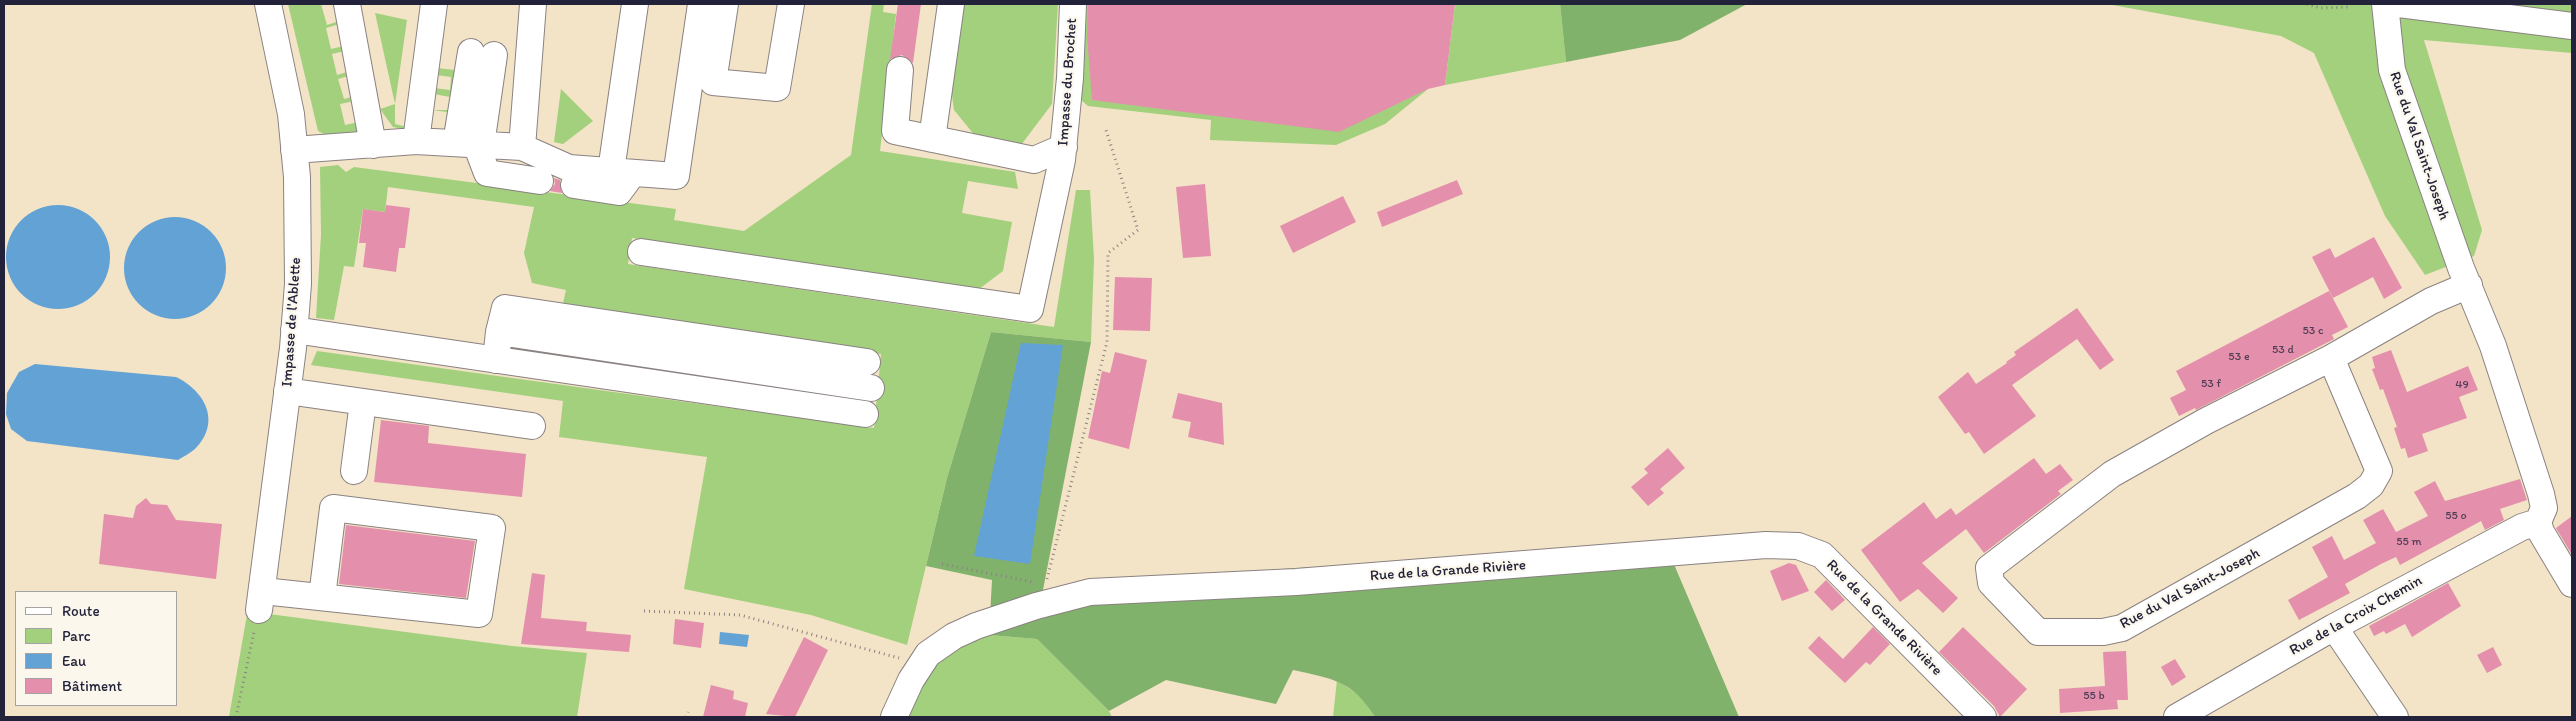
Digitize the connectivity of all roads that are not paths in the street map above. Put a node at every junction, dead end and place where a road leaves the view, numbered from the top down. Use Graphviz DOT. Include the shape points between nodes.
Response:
graph roads {
  1 [pos="268,4"];
  2 [pos="347,4"];
  3 [pos="434,4"];
  4 [pos="533,4"];
  5 [pos="635,4"];
  6 [pos="702,4"];
  7 [pos="725,4"];
  8 [pos="792,4"];
  9 [pos="951,4"];
  10 [pos="1072,4"];
  11 [pos="2385,4"];
  12 [pos="2399,4"];
  13 [pos="2572,26"];
  14 [pos="482,53"];
  15 [pos="900,70"];
  16 [pos="932,139"];
  17 [pos="416,141"];
  18 [pos="471,144"];
  19 [pos="373,145"];
  20 [pos="522,147"];
  21 [pos="294,150"];
  22 [pos="1063,153"];
  23 [pos="622,172"];
  24 [pos="540,181"];
  25 [pos="574,186"];
  26 [pos="641,252"];
  27 [pos="2469,285"];
  28 [pos="294,330"];
  29 [pos="2330,358"];
  30 [pos="496,360"];
  31 [pos="869,375"];
  32 [pos="287,391"];
  33 [pos="363,402"];
  34 [pos="865,414"];
  35 [pos="532,426"];
  36 [pos="354,471"];
  37 [pos="2538,522"];
  38 [pos="2572,584"];
  39 [pos="322,597"];
  40 [pos="2334,626"];
  41 [pos="894,717"];
  42 [pos="1983,717"];
  43 [pos="2177,717"];
  44 [pos="2395,717"];
  1 -- 21 [label="street, Impasse de l'Ablette" via="291,114"];
  2 -- 19 [label="street"];
  3 -- 17 [label="street"];
  4 -- 20 [label="street"];
  5 -- 23 [label="street"];
  6 -- 23 [label="street" via="676,176"];
  7 -- 8 [label="street" via="713,82 777,88"];
  9 -- 16 [label="street"];
  10 -- 22 [label="street, Impasse du Brochet"];
  11 -- 27 [label="street, Rue du Val Saint-Joseph" via="2392,70"];
  12 -- 13 [label="street"];
  14 -- 18 [label="street"];
  15 -- 16 [label="street" via="895,132"];
  16 -- 22 [label="street" via="1034,160"];
  17 -- 18 [label="street"];
  17 -- 19 [label="street"];
  18 -- 20 [label="street"];
  18 -- 24 [label="street" via="487,172"];
  19 -- 21 [label="street"];
  20 -- 23 [label="street" via="569,168"];
  21 -- 28 [label="street, Impasse de l'Ablette" via="298,284"];
  22 -- 26 [label="street, Impasse du Brochet" via="1030,309"];
  23 -- 25 [label="street" via="619,192"];
  27 -- 29 [label="street, Rue du Val Saint-Joseph" via="2431,301"];
  27 -- 37 [label="street, Rue du Val Saint-Joseph" via="2493,346 2541,494 2544,508"];
  28 -- 30 [label="street"];
  28 -- 32 [label="street, Impasse de l'Ablette"];
  29 -- 29 [label="street, Rue du Val Saint-Joseph" via="2378,471 2371,485 2357,496 2122,628 2103,632 2038,632 1991,583 1989,568 2112,474 2206,421"];
  30 -- 31 [label="street" via="499,332"];
  30 -- 34 [label="street"];
  32 -- 33 [label="street"];
  32 -- 39 [label="street, Impasse de l'Ablette" via="261,601"];
  33 -- 35 [label="street"];
  33 -- 36 [label="street"];
  37 -- 38 [label="street"];
  37 -- 40 [label="street, Rue de la Croix Chemin" via="2522,527"];
  39 -- 39 [label="street" via="480,614 492,528 333,508"];
  40 -- 43 [label="street, Rue de la Croix Chemin"];
  40 -- 44 [label="street"];
  41 -- 42 [label="street, Rue de la Grande Rivière" via="911,680 928,654 954,636 976,626 1090,592 1306,581 1766,545 1798,546 1822,555"];
}
